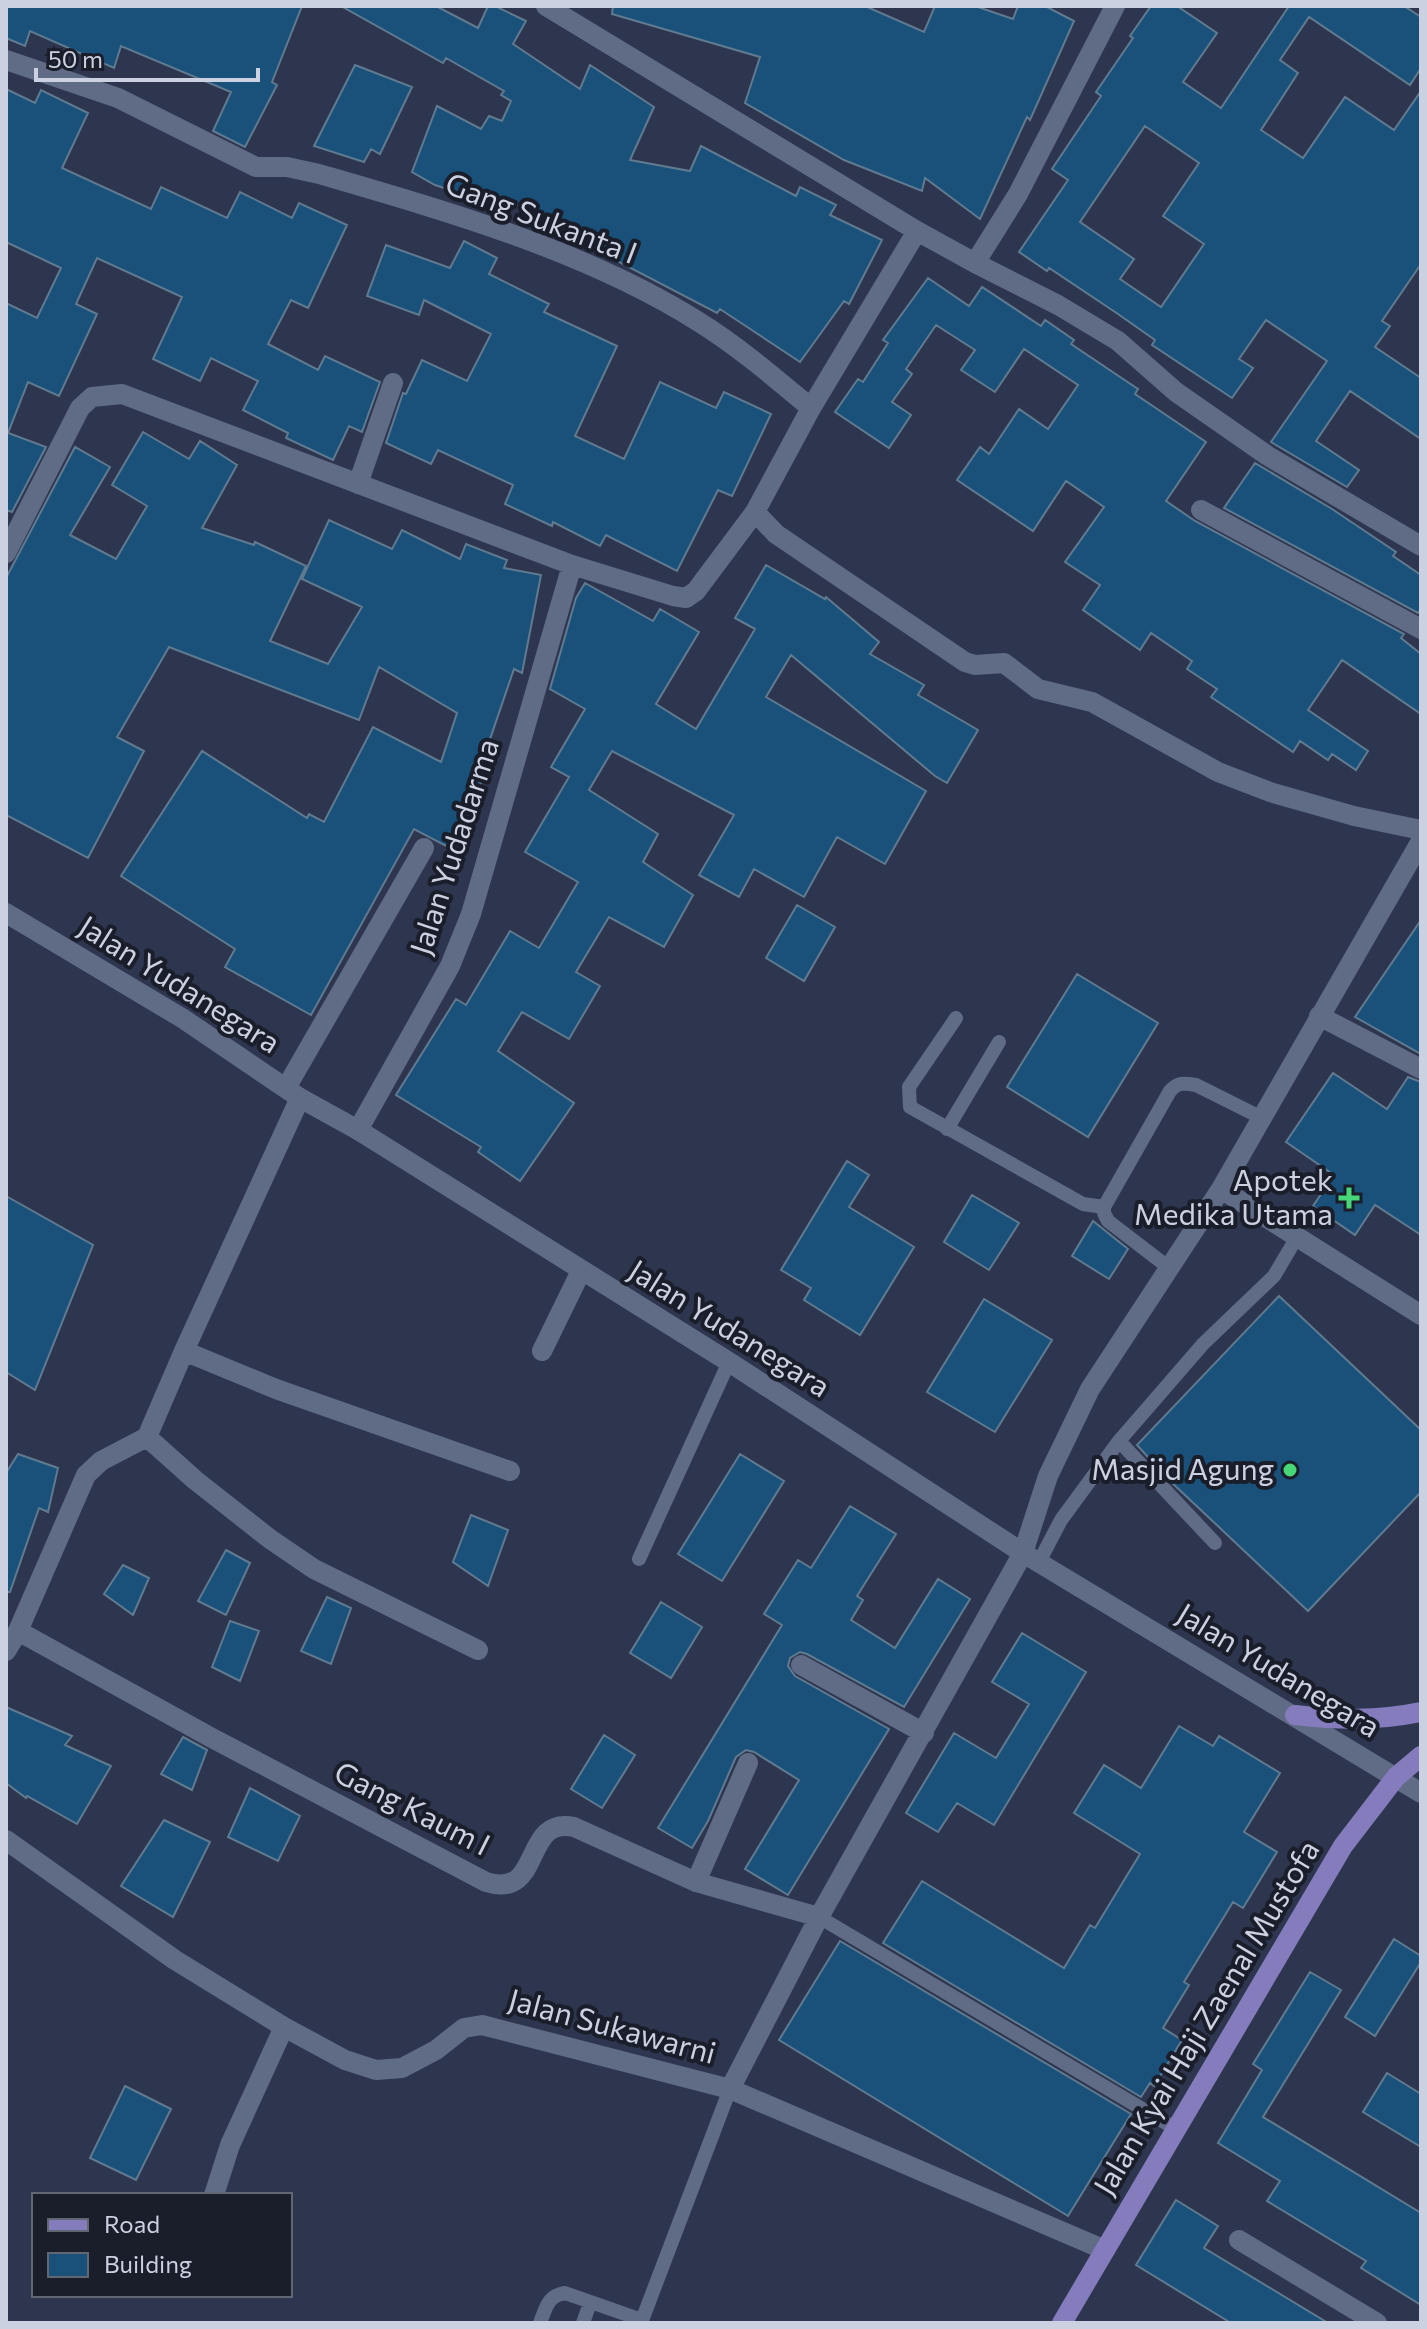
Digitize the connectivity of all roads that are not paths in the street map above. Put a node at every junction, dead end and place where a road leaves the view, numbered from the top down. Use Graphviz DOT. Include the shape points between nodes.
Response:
graph roads {
  1 [pos="546,6"];
  2 [pos="1115,6"];
  3 [pos="6,60"];
  4 [pos="917,231"];
  5 [pos="975,263"];
  6 [pos="393,383"];
  7 [pos="811,408"];
  8 [pos="358,484"];
  9 [pos="1201,510"];
  10 [pos="755,512"];
  11 [pos="1421,546"];
  12 [pos="6,553"];
  13 [pos="572,565"];
  14 [pos="1421,629"];
  15 [pos="1421,830"];
  16 [pos="1421,841"];
  17 [pos="424,848"];
  18 [pos="6,913"];
  19 [pos="1319,1016"];
  20 [pos="956,1018"];
  21 [pos="999,1042"];
  22 [pos="1421,1069"];
  23 [pos="293,1093"];
  24 [pos="1262,1118"];
  25 [pos="947,1129"];
  26 [pos="358,1130"];
  27 [pos="1221,1189"];
  28 [pos="1104,1207"];
  29 [pos="1297,1237"];
  30 [pos="1168,1267"];
  31 [pos="581,1271"];
  32 [pos="1421,1315"];
  33 [pos="184,1351"];
  34 [pos="542,1351"];
  35 [pos="729,1362"];
  36 [pos="147,1437"];
  37 [pos="1119,1441"];
  38 [pos="510,1471"];
  39 [pos="1215,1543"];
  40 [pos="1031,1558"];
  41 [pos="639,1559"];
  42 [pos="18,1631"];
  43 [pos="478,1650"];
  44 [pos="6,1651"];
  45 [pos="801,1665"];
  46 [pos="1421,1712"];
  47 [pos="1295,1715"];
  48 [pos="924,1733"];
  49 [pos="1421,1756"];
  50 [pos="748,1763"];
  51 [pos="1396,1777"];
  52 [pos="1421,1793"];
  53 [pos="6,1840"];
  54 [pos="696,1882"];
  55 [pos="819,1917"];
  56 [pos="284,2027"];
  57 [pos="730,2089"];
  58 [pos="1176,2129"];
  59 [pos="215,2193"];
  60 [pos="1239,2240"];
  61 [pos="1105,2250"];
  62 [pos="590,2303"];
  63 [pos="642,2322"];
  64 [pos="540,2323"];
  65 [pos="583,2323"];
  66 [pos="1062,2323"];
  67 [pos="1377,2323"];
  1 -- 4 [label="street"];
  2 -- 5 [label="street" via="1018,194"];
  3 -- 7 [label="street, Gang Sukanta I" via="118,98 256,167 287,167 365,187 557,251 699,322"];
  4 -- 5 [label="street"];
  4 -- 7 [label="street"];
  5 -- 11 [label="street" via="1118,341 1176,392 1268,456"];
  6 -- 8 [label="street"];
  7 -- 10 [label="street"];
  8 -- 12 [label="street" via="122,394 107,393 80,408"];
  8 -- 13 [label="street"];
  9 -- 14 [label="street"];
  10 -- 13 [label="street" via="686,598"];
  10 -- 15 [label="street" via="776,534 965,662 1004,663 1038,689 1092,702 1218,772 1270,792"];
  13 -- 26 [label="street, Jalan Yudadarma" via="471,914 450,966"];
  16 -- 19 [label="street"];
  17 -- 23 [label="street"];
  18 -- 23 [label="street, Jalan Yudanegara" via="182,1018"];
  19 -- 22 [label="street"];
  19 -- 24 [label="street"];
  20 -- 25 [label="lane" via="909,1087 907,1098 910,1107"];
  21 -- 25 [label="lane"];
  23 -- 26 [label="street, Jalan Yudanegara"];
  23 -- 33 [label="street"];
  24 -- 27 [label="street"];
  24 -- 28 [label="lane" via="1196,1085 1176,1085"];
  25 -- 28 [label="lane" via="1083,1204"];
  26 -- 31 [label="street, Jalan Yudanegara"];
  27 -- 29 [label="street"];
  27 -- 30 [label="street"];
  28 -- 30 [label="lane" via="1108,1221"];
  29 -- 32 [label="street"];
  29 -- 37 [label="lane" via="1274,1276 1203,1344"];
  30 -- 40 [label="street" via="1090,1389 1048,1476"];
  31 -- 34 [label="street"];
  31 -- 35 [label="street, Jalan Yudanegara"];
  33 -- 36 [label="street"];
  33 -- 38 [label="street"];
  35 -- 40 [label="street, Jalan Yudanegara"];
  35 -- 41 [label="lane"];
  36 -- 42 [label="street" via="86,1475"];
  36 -- 43 [label="street" via="314,1569"];
  37 -- 39 [label="lane"];
  37 -- 40 [label="lane"];
  40 -- 47 [label="street, Jalan Yudanegara"];
  40 -- 48 [label="street"];
  42 -- 44 [label="street"];
  42 -- 54 [label="street, Gang Kaum I" via="486,1882 512,1884 552,1826 563,1825"];
  45 -- 48 [label="street"];
  46 -- 47 [label="main road" via="1345,1720"];
  47 -- 51 [label="street, Jalan Yudanegara"];
  48 -- 55 [label="street"];
  49 -- 51 [label="main road, Jalan Kyai Haji Zaenal Mustofa"];
  50 -- 54 [label="street"];
  51 -- 52 [label="street, Jalan Yudanegara"];
  51 -- 58 [label="main road, Jalan Kyai Haji Zaenal Mustofa" via="1343,1846"];
  53 -- 56 [label="street, Jalan Sukawarni" via="175,1960"];
  54 -- 55 [label="street, Gang Kaum I"];
  55 -- 57 [label="street"];
  55 -- 58 [label="lane"];
  56 -- 57 [label="street, Jalan Sukawarni" via="345,2060 376,2070 402,2068 464,2028 482,2025"];
  56 -- 59 [label="street" via="230,2145"];
  57 -- 61 [label="street, Jalan Sukawarni"];
  57 -- 63 [label="lane"];
  58 -- 61 [label="main road, Jalan Kyai Haji Zaenal Mustofa"];
  60 -- 67 [label="street"];
  61 -- 66 [label="main road, Jalan Kyai Haji Zaenal Mustofa"];
  62 -- 63 [label="lane"];
  62 -- 64 [label="lane" via="565,2293 556,2295"];
  62 -- 65 [label="lane"];
}
